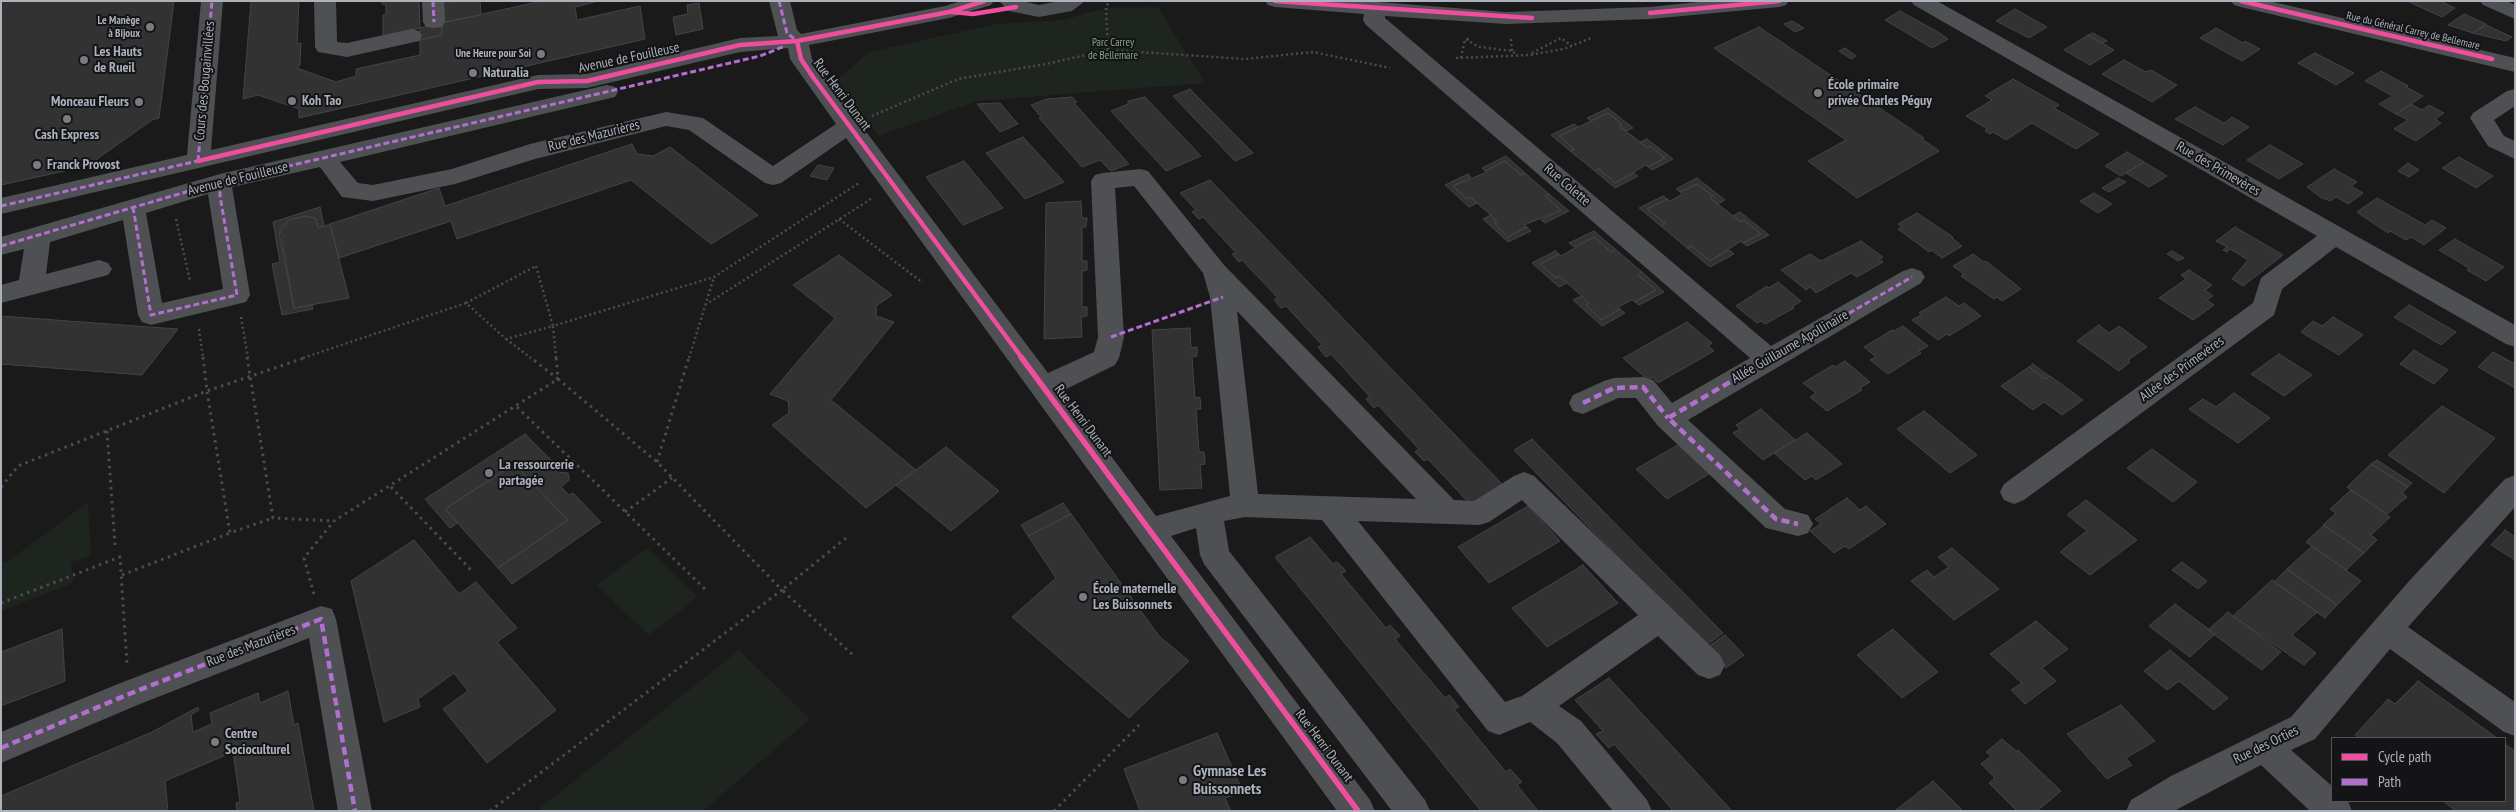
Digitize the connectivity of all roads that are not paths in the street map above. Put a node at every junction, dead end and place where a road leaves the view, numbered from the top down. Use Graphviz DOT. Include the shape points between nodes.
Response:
graph roads {
  1 [pos="212,1"];
  2 [pos="325,1"];
  3 [pos="778,1"];
  4 [pos="984,1"];
  5 [pos="1075,1"];
  6 [pos="1275,1"];
  7 [pos="1779,1"];
  8 [pos="1921,1"];
  9 [pos="2241,1"];
  10 [pos="2490,1"];
  11 [pos="1013,4"];
  12 [pos="1376,9"];
  13 [pos="949,12"];
  14 [pos="2515,13"];
  15 [pos="411,36"];
  16 [pos="797,41"];
  17 [pos="2515,65"];
  18 [pos="2515,96"];
  19 [pos="850,125"];
  20 [pos="2515,151"];
  21 [pos="326,158"];
  22 [pos="198,161"];
  23 [pos="220,182"];
  24 [pos="28,200"];
  25 [pos="1,206"];
  26 [pos="133,207"];
  27 [pos="1,214"];
  28 [pos="2335,235"];
  29 [pos="38,237"];
  30 [pos="1,246"];
  31 [pos="99,269"];
  32 [pos="1215,271"];
  33 [pos="1912,276"];
  34 [pos="31,287"];
  35 [pos="1,294"];
  36 [pos="2515,336"];
  37 [pos="1768,358"];
  38 [pos="1044,387"];
  39 [pos="1583,403"];
  40 [pos="1668,418"];
  41 [pos="2515,487"];
  42 [pos="2014,492"];
  43 [pos="1245,505"];
  44 [pos="1330,508"];
  45 [pos="1208,512"];
  46 [pos="1447,512"];
  47 [pos="1798,524"];
  48 [pos="1150,530"];
  49 [pos="1660,616"];
  50 [pos="2387,629"];
  51 [pos="1709,665"];
  52 [pos="1532,706"];
  53 [pos="2515,721"];
  54 [pos="2262,746"];
  55 [pos="1,748"];
  56 [pos="355,811"];
  57 [pos="1358,811"];
  58 [pos="1413,811"];
  59 [pos="1635,811"];
  60 [pos="2143,811"];
  61 [pos="2335,811"];
  1 -- 22 [label="street, Cours des Bougainvillées"];
  2 -- 15 [label="street" via="326,47 347,50"];
  3 -- 16 [label="street, Rue Henri Dunant" via="787,33"];
  4 -- 13 [label="street, Avenue de Fouilleuse"];
  5 -- 11 [label="street, Avenue de Fouilleuse" via="1049,10 1026,10"];
  6 -- 12 [label="street"];
  7 -- 12 [label="street" via="1588,16 1506,18"];
  8 -- 28 [label="street, Rue des Primevères"];
  9 -- 17 [label="street, Rue du Général Carrey de Bellemare"];
  10 -- 14 [label="street"];
  11 -- 13 [label="street, Avenue de Fouilleuse" via="973,14"];
  12 -- 37 [label="street, Rue Colette" via="1374,20"];
  13 -- 16 [label="street, Avenue de Fouilleuse"];
  16 -- 19 [label="street, Rue Henri Dunant" via="801,59"];
  16 -- 21 [label="street, Avenue de Fouilleuse" via="760,56"];
  16 -- 22 [label="street, Avenue de Fouilleuse" via="740,46 587,81 538,82"];
  18 -- 20 [label="street" via="2481,118 2496,140"];
  19 -- 21 [label="street, Rue des Mazurières" via="774,177 695,123 666,119 530,152 455,176 373,193 351,191 338,178"];
  19 -- 38 [label="street, Rue Henri Dunant"];
  21 -- 23 [label="street, Avenue de Fouilleuse"];
  22 -- 24 [label="street, Avenue de Fouilleuse"];
  23 -- 26 [label="street, Avenue de Fouilleuse"];
  23 -- 26 [label="street" via="237,295 150,315"];
  24 -- 25 [label="street, Avenue de Fouilleuse"];
  24 -- 27 [label="street"];
  26 -- 29 [label="street, Avenue de Fouilleuse"];
  28 -- 36 [label="street, Rue des Primevères"];
  28 -- 42 [label="street, Allée des Primevères" via="2270,285 2265,308"];
  29 -- 30 [label="street, Avenue de Fouilleuse"];
  29 -- 34 [label="street"];
  31 -- 34 [label="street"];
  32 -- 38 [label="street" via="1140,177 1103,181 1111,337 1106,358"];
  32 -- 43 [label="street" via="1223,297"];
  32 -- 46 [label="street"];
  33 -- 37 [label="street, Allée Guillaume Apollinaire"];
  34 -- 35 [label="street"];
  37 -- 40 [label="street, Allée Guillaume Apollinaire"];
  38 -- 48 [label="street, Rue Henri Dunant"];
  39 -- 40 [label="street" via="1614,388 1643,387"];
  40 -- 47 [label="street" via="1776,519"];
  41 -- 50 [label="street, Rue des Orties"];
  43 -- 44 [label="street"];
  43 -- 45 [label="street"];
  44 -- 46 [label="street"];
  44 -- 52 [label="street" via="1499,720"];
  45 -- 48 [label="street"];
  45 -- 58 [label="street" via="1215,555"];
  46 -- 49 [label="street" via="1479,514 1524,484"];
  48 -- 57 [label="street, Rue Henri Dunant"];
  49 -- 51 [label="street"];
  49 -- 52 [label="street"];
  50 -- 53 [label="street"];
  50 -- 54 [label="street, Rue des Orties" via="2303,728"];
  52 -- 59 [label="street" via="1569,732"];
  54 -- 60 [label="street, Rue des Orties"];
  54 -- 61 [label="street"];
  55 -- 56 [label="street, Rue des Mazurières" via="321,618"];
}
